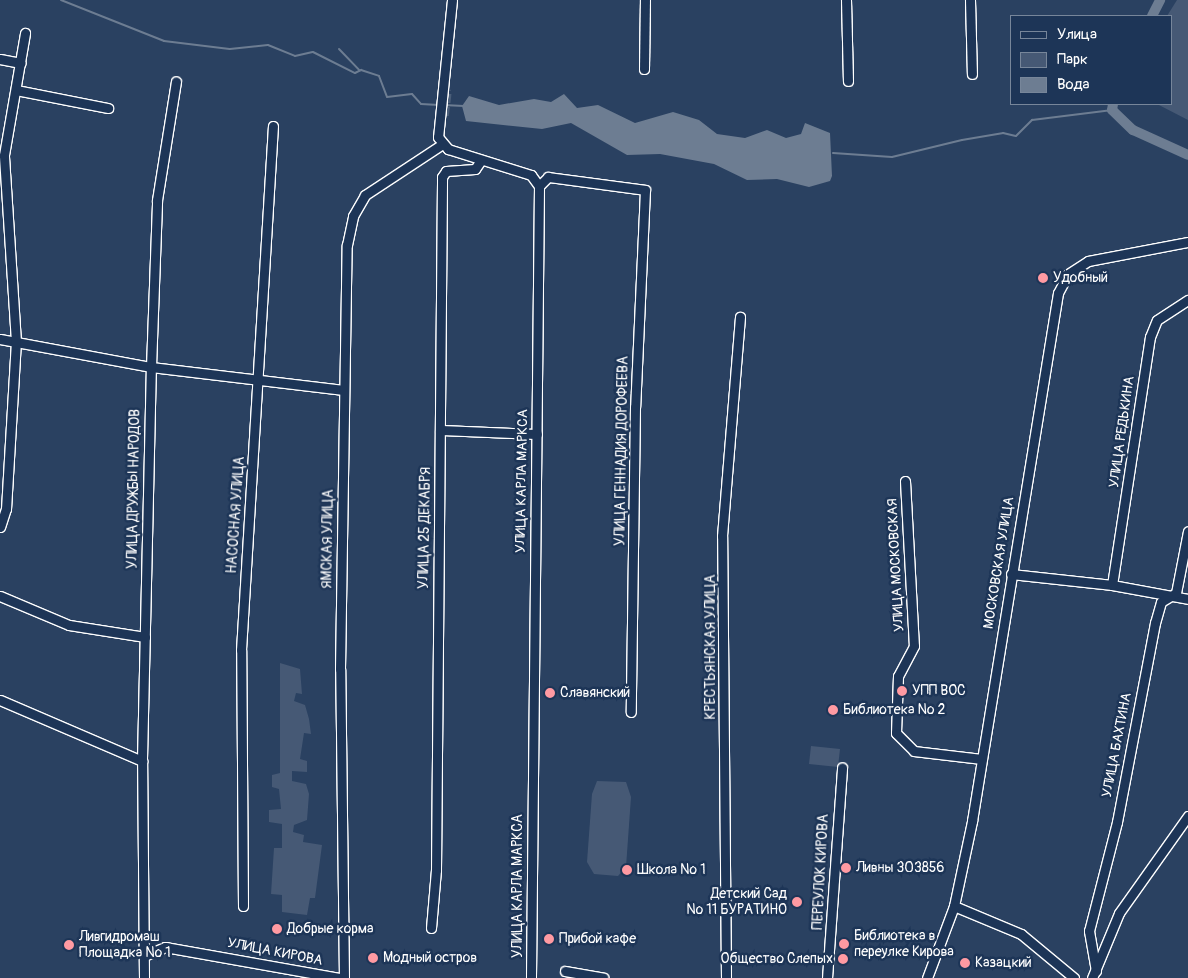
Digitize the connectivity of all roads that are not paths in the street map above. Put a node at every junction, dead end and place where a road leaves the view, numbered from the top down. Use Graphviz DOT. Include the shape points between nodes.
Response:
graph roads {
  1 [pos="452,0"];
  2 [pos="645,0"];
  3 [pos="846,0"];
  4 [pos="970,0"];
  5 [pos="25,33"];
  6 [pos="0,59"];
  7 [pos="20,63"];
  8 [pos="644,69"];
  9 [pos="972,74"];
  10 [pos="848,81"];
  11 [pos="176,82"];
  12 [pos="16,90"];
  13 [pos="108,108"];
  14 [pos="273,126"];
  15 [pos="440,141"];
  16 [pos="481,160"];
  17 [pos="539,186"];
  18 [pos="1188,242"];
  19 [pos="1188,300"];
  20 [pos="740,318"];
  21 [pos="0,339"];
  22 [pos="16,342"];
  23 [pos="150,367"];
  24 [pos="258,381"];
  25 [pos="344,390"];
  26 [pos="440,430"];
  27 [pos="537,434"];
  28 [pos="905,481"];
  29 [pos="2,522"];
  30 [pos="1188,532"];
  31 [pos="1011,574"];
  32 [pos="1112,585"];
  33 [pos="1168,595"];
  34 [pos="0,596"];
  35 [pos="1188,599"];
  36 [pos="145,637"];
  37 [pos="0,700"];
  38 [pos="631,712"];
  39 [pos="982,759"];
  40 [pos="142,761"];
  41 [pos="842,768"];
  42 [pos="1188,816"];
  43 [pos="243,906"];
  44 [pos="954,906"];
  45 [pos="431,928"];
  46 [pos="145,934"];
  47 [pos="165,947"];
  48 [pos="144,956"];
  49 [pos="565,971"];
  50 [pos="290,974"];
  51 [pos="1094,974"];
  52 [pos="144,978"];
  53 [pos="339,978"];
  54 [pos="344,978"];
  55 [pos="531,978"];
  56 [pos="603,978"];
  57 [pos="726,978"];
  58 [pos="827,978"];
  59 [pos="927,978"];
  60 [pos="1074,978"];
  1 -- 15 [label="street" via="444,76 440,77"];
  2 -- 8 [label="street"];
  3 -- 10 [label="street"];
  4 -- 9 [label="street"];
  5 -- 7 [label="street"];
  6 -- 7 [label="street"];
  7 -- 12 [label="street"];
  11 -- 23 [label="street, УЛИЦА ДРУЖБЫ НАРОДОВ" via="157,200"];
  12 -- 13 [label="street"];
  12 -- 22 [label="street" via="4,155"];
  14 -- 24 [label="street, НАСОСНАЯ УЛИЦА"];
  15 -- 16 [label="street"];
  15 -- 25 [label="street, ЯМСКАЯ УЛИЦА" via="382,180 365,195 353,216 345,274"];
  16 -- 17 [label="street" via="531,175"];
  16 -- 26 [label="street, УЛИЦА 25 ДЕКАБРЯ" via="475,169 442,175"];
  17 -- 27 [label="street, УЛИЦА КАРЛА МАРКСА"];
  17 -- 38 [label="street, УЛИЦА ГЕННАДИЯ ДОРОФЕЕВА" via="548,176 645,190 635,407"];
  18 -- 31 [label="street, МОСКОВСКАЯ УЛИЦА" via="1088,261 1063,281"];
  19 -- 32 [label="street, УЛИЦА РЕДЬКИНА" via="1157,320 1150,337"];
  20 -- 57 [label="street, КРЕСТЬЯНСКАЯ УЛИЦА" via="722,536"];
  21 -- 22 [label="street"];
  22 -- 23 [label="street"];
  22 -- 29 [label="street"];
  23 -- 24 [label="street"];
  23 -- 36 [label="street, УЛИЦА ДРУЖБЫ НАРОДОВ"];
  24 -- 25 [label="street"];
  24 -- 43 [label="street, НАСОСНАЯ УЛИЦА" via="241,650"];
  25 -- 54 [label="street, ЯМСКАЯ УЛИЦА" via="340,669"];
  26 -- 27 [label="street"];
  26 -- 45 [label="street, УЛИЦА 25 ДЕКАБРЯ"];
  27 -- 55 [label="street, УЛИЦА КАРЛА МАРКСА"];
  28 -- 39 [label="street, УЛИЦА МОСКОВСКАЯ" via="914,646 898,676 896,733 914,751"];
  30 -- 33 [label="street, УЛИЦА БАХТИНА" via="1176,593"];
  31 -- 32 [label="street"];
  31 -- 39 [label="street, МОСКОВСКАЯ УЛИЦА"];
  32 -- 33 [label="street"];
  33 -- 35 [label="street"];
  33 -- 51 [label="street, УЛИЦА БАХТИНА" via="1161,602 1155,622 1117,822 1089,931"];
  34 -- 36 [label="street" via="69,624"];
  36 -- 40 [label="street, УЛИЦА ДРУЖБЫ НАРОДОВ"];
  37 -- 40 [label="street"];
  39 -- 44 [label="street, МОСКОВСКАЯ УЛИЦА"];
  40 -- 46 [label="street, УЛИЦА ДРУЖБЫ НАРОДОВ"];
  41 -- 58 [label="street, ПЕРЕУЛОК КИРОВА"];
  42 -- 51 [label="street" via="1119,913"];
  44 -- 59 [label="street, МОСКОВСКАЯ УЛИЦА"];
  44 -- 60 [label="street" via="1021,934"];
  46 -- 47 [label="street" via="149,942"];
  46 -- 48 [label="street, УЛИЦА ДРУЖБЫ НАРОДОВ"];
  47 -- 48 [label="street"];
  47 -- 50 [label="street, УЛИЦА КИРОВА" via="205,953"];
  48 -- 52 [label="street, УЛИЦА ДРУЖБЫ НАРОДОВ"];
  49 -- 56 [label="street"];
  50 -- 53 [label="street, УЛИЦА КИРОВА"];
}
